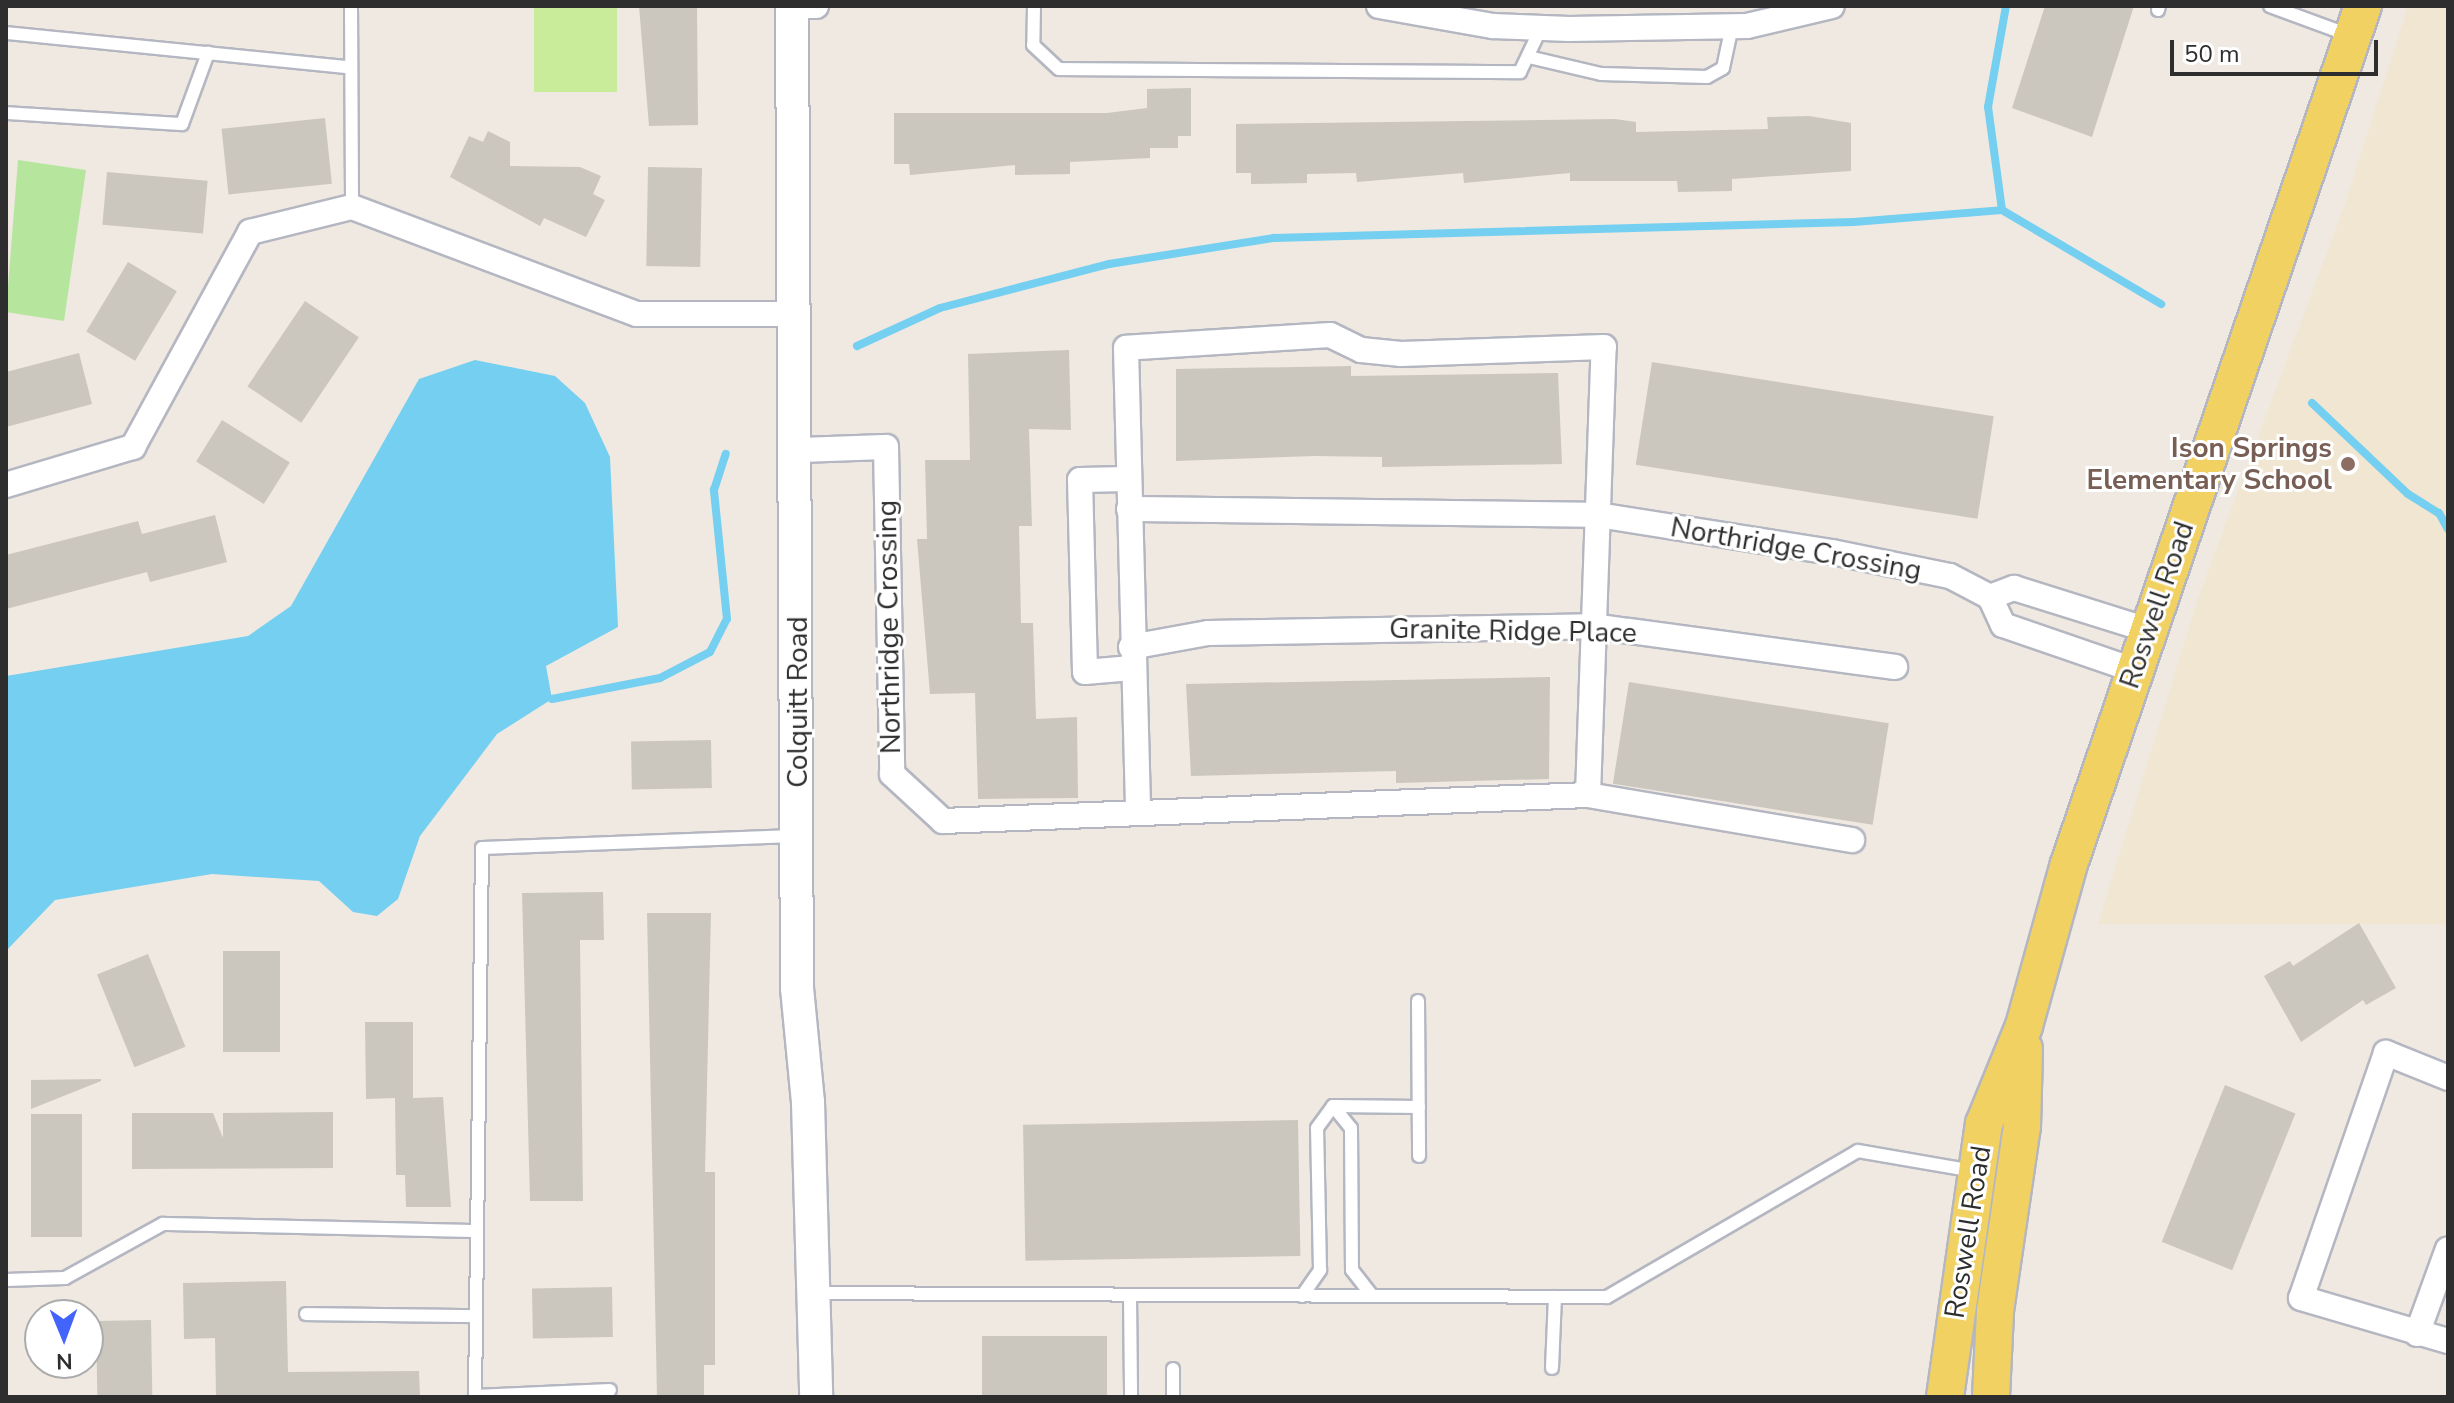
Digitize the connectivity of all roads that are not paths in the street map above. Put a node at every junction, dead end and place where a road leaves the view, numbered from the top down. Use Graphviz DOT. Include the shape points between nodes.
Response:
graph roads {
  1 [pos="351,6"];
  2 [pos="792,6"];
  3 [pos="816,6"];
  4 [pos="1034,6"];
  5 [pos="1379,6"];
  6 [pos="1832,6"];
  7 [pos="2270,6"];
  8 [pos="1568,17"];
  9 [pos="2358,21"];
  10 [pos="1732,26"];
  11 [pos="1541,28"];
  12 [pos="6,33"];
  13 [pos="208,53"];
  14 [pos="1533,58"];
  15 [pos="347,67"];
  16 [pos="6,113"];
  17 [pos="352,207"];
  18 [pos="797,314"];
  19 [pos="799,450"];
  20 [pos="1128,479"];
  21 [pos="6,485"];
  22 [pos="1129,509"];
  23 [pos="1598,515"];
  24 [pos="1990,597"];
  25 [pos="1592,626"];
  26 [pos="2148,630"];
  27 [pos="1132,658"];
  28 [pos="1895,667"];
  29 [pos="2134,670"];
  30 [pos="1588,795"];
  31 [pos="1138,812"];
  32 [pos="797,836"];
  33 [pos="1852,840"];
  34 [pos="1418,1001"];
  35 [pos="2024,1026"];
  36 [pos="2448,1078"];
  37 [pos="1333,1106"];
  38 [pos="1419,1107"];
  39 [pos="1419,1156"];
  40 [pos="1977,1171"];
  41 [pos="477,1231"];
  42 [pos="2448,1249"];
  43 [pos="6,1280"];
  44 [pos="815,1293"];
  45 [pos="1130,1295"];
  46 [pos="1302,1296"];
  47 [pos="1372,1296"];
  48 [pos="1555,1297"];
  49 [pos="306,1314"];
  50 [pos="476,1316"];
  51 [pos="2417,1334"];
  52 [pos="2448,1341"];
  53 [pos="1552,1368"];
  54 [pos="1173,1369"];
  55 [pos="610,1390"];
  56 [pos="475,1396"];
  57 [pos="816,1397"];
  58 [pos="1131,1397"];
  59 [pos="1173,1397"];
  60 [pos="1945,1397"];
  61 [pos="1991,1397"];
  1 -- 15 [label="lane"];
  2 -- 3 [label="street"];
  2 -- 18 [label="street, Colquitt Road"];
  4 -- 14 [label="lane" via="1033,45 1059,69 1272,66 1383,75 1520,72"];
  5 -- 11 [label="street"];
  6 -- 10 [label="street" via="1784,22"];
  7 -- 9 [label="lane"];
  8 -- 10 [label="street"];
  8 -- 11 [label="street"];
  9 -- 26 [label="main road, Roswell Road"];
  10 -- 14 [label="lane" via="1723,68 1707,77 1601,74"];
  11 -- 14 [label="lane"];
  12 -- 13 [label="lane"];
  13 -- 15 [label="lane"];
  13 -- 16 [label="lane" via="182,124"];
  15 -- 17 [label="lane"];
  17 -- 18 [label="street" via="637,314"];
  17 -- 21 [label="street" via="250,232 133,447"];
  18 -- 19 [label="street, Colquitt Road"];
  19 -- 31 [label="street, Northridge Crossing" via="886,447 889,737 892,774 912,796 943,821"];
  19 -- 32 [label="street, Colquitt Road"];
  20 -- 22 [label="street"];
  20 -- 23 [label="street" via="1126,348 1330,335 1361,350 1401,354 1604,347"];
  20 -- 27 [label="street" via="1080,480 1085,672"];
  22 -- 23 [label="street, Northridge Crossing"];
  22 -- 27 [label="street"];
  23 -- 24 [label="street, Northridge Crossing" via="1950,576"];
  23 -- 25 [label="street"];
  24 -- 26 [label="street" via="2014,588"];
  24 -- 29 [label="street, Northridge Crossing" via="2003,625"];
  25 -- 27 [label="street, Granite Ridge Place" via="1208,633"];
  25 -- 28 [label="street, Granite Ridge Place"];
  25 -- 30 [label="street"];
  26 -- 29 [label="main road, Roswell Road"];
  27 -- 31 [label="street"];
  29 -- 35 [label="main road, Roswell Road"];
  30 -- 31 [label="street, Northridge Crossing"];
  30 -- 33 [label="street, Northridge Crossing"];
  32 -- 41 [label="lane" via="482,848"];
  32 -- 44 [label="street, Colquitt Road" via="797,988"];
  34 -- 38 [label="lane"];
  35 -- 40 [label="main road, Roswell Road" via="1984,1124"];
  35 -- 61 [label="main road, Roswell Road" via="2022,1127 1995,1311"];
  36 -- 51 [label="street" via="2386,1053 2301,1298"];
  37 -- 38 [label="lane"];
  37 -- 46 [label="lane" via="1317,1128 1320,1270"];
  37 -- 47 [label="lane" via="1351,1128 1352,1270"];
  38 -- 39 [label="lane"];
  40 -- 48 [label="lane" via="1858,1151 1607,1297"];
  40 -- 60 [label="main road, Roswell Road"];
  41 -- 43 [label="lane" via="163,1224 65,1278"];
  41 -- 50 [label="lane"];
  42 -- 51 [label="street"];
  44 -- 45 [label="lane"];
  44 -- 57 [label="street, Colquitt Road"];
  45 -- 46 [label="lane"];
  45 -- 58 [label="lane"];
  46 -- 47 [label="lane"];
  47 -- 48 [label="lane"];
  48 -- 53 [label="lane"];
  49 -- 50 [label="lane"];
  50 -- 56 [label="lane"];
  51 -- 52 [label="street"];
  54 -- 59 [label="lane"];
  55 -- 56 [label="lane"];
}
